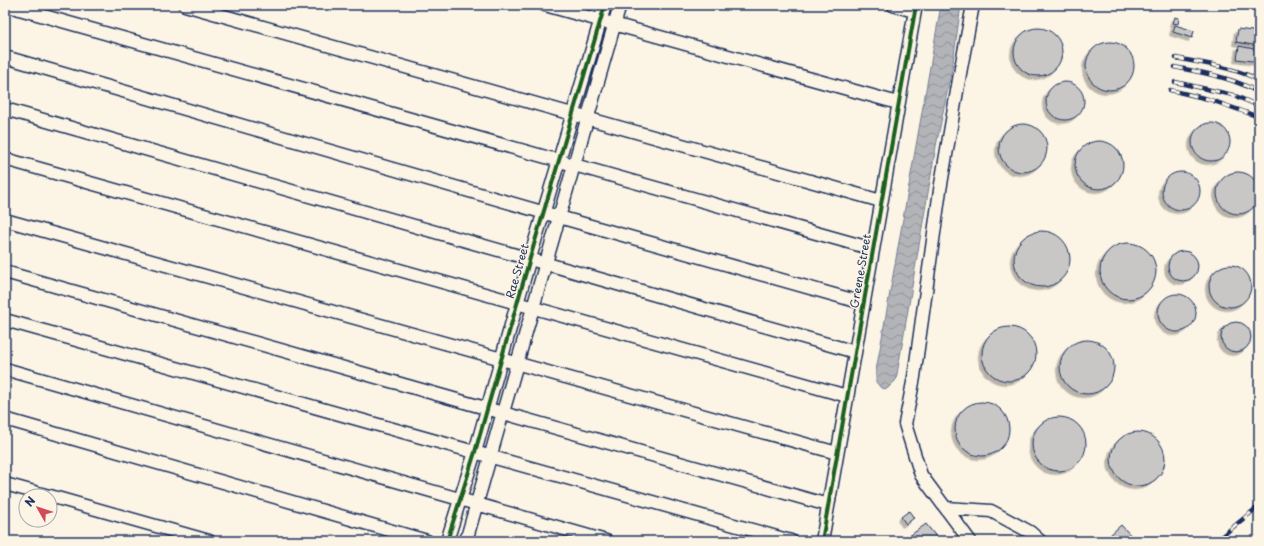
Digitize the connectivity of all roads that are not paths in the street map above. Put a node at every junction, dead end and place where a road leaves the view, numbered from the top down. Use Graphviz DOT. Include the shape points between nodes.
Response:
graph roads {
  1 [pos="5,5"];
  2 [pos="185,5"];
  3 [pos="545,5"];
  4 [pos="605,5"];
  5 [pos="620,5"];
  6 [pos="893,5"];
  7 [pos="973,5"];
  8 [pos="915,8"];
  9 [pos="600,20"];
  10 [pos="614,24"];
  11 [pos="5,57"];
  12 [pos="898,103"];
  13 [pos="5,109"];
  14 [pos="572,114"];
  15 [pos="587,118"];
  16 [pos="5,159"];
  17 [pos="559,162"];
  18 [pos="574,166"];
  19 [pos="881,201"];
  20 [pos="544,213"];
  21 [pos="559,217"];
  22 [pos="5,220"];
  23 [pos="873,249"];
  24 [pos="530,258"];
  25 [pos="546,263"];
  26 [pos="5,272"];
  27 [pos="863,302"];
  28 [pos="517,303"];
  29 [pos="533,308"];
  30 [pos="5,320"];
  31 [pos="855,352"];
  32 [pos="501,360"];
  33 [pos="517,364"];
  34 [pos="5,369"];
  35 [pos="847,396"];
  36 [pos="486,409"];
  37 [pos="502,414"];
  38 [pos="5,419"];
  39 [pos="474,452"];
  40 [pos="837,453"];
  41 [pos="490,456"];
  42 [pos="5,484"];
  43 [pos="20,488"];
  44 [pos="58,498"];
  45 [pos="460,500"];
  46 [pos="476,505"];
  47 [pos="828,505"];
  48 [pos="946,508"];
  49 [pos="209,541"];
  50 [pos="426,541"];
  51 [pos="447,541"];
  52 [pos="466,541"];
  53 [pos="606,541"];
  54 [pos="791,541"];
  55 [pos="822,541"];
  56 [pos="970,541"];
  57 [pos="1040,541"];
  1 -- 17 [label="street"];
  2 -- 14 [label="street"];
  3 -- 9 [label="street"];
  4 -- 9 [label="street, Rae Street"];
  5 -- 10 [label="street"];
  6 -- 8 [label="street"];
  7 -- 48 [label="street" via="940,190 905,424 921,475"];
  8 -- 12 [label="street, Greene Street"];
  9 -- 10 [label="street"];
  9 -- 14 [label="street, Rae Street"];
  10 -- 12 [label="street"];
  10 -- 15 [label="street"];
  11 -- 20 [label="street"];
  12 -- 19 [label="street, Greene Street"];
  13 -- 24 [label="street"];
  14 -- 15 [label="street"];
  14 -- 17 [label="street, Rae Street"];
  15 -- 18 [label="street"];
  15 -- 19 [label="street"];
  16 -- 28 [label="street"];
  17 -- 18 [label="street"];
  17 -- 20 [label="street, Rae Street"];
  18 -- 21 [label="street"];
  18 -- 23 [label="street"];
  19 -- 23 [label="street, Greene Street"];
  20 -- 21 [label="street"];
  20 -- 24 [label="street, Rae Street"];
  21 -- 25 [label="street"];
  21 -- 27 [label="street"];
  22 -- 32 [label="street"];
  23 -- 27 [label="street, Greene Street"];
  24 -- 25 [label="street"];
  24 -- 28 [label="street, Rae Street"];
  25 -- 29 [label="street"];
  25 -- 31 [label="street"];
  26 -- 36 [label="street"];
  27 -- 31 [label="street, Greene Street"];
  28 -- 29 [label="street"];
  28 -- 32 [label="street, Rae Street"];
  29 -- 33 [label="street"];
  29 -- 35 [label="street"];
  30 -- 39 [label="street"];
  31 -- 35 [label="street, Greene Street"];
  32 -- 33 [label="street"];
  32 -- 36 [label="street, Rae Street"];
  33 -- 37 [label="street"];
  33 -- 40 [label="street"];
  34 -- 45 [label="street"];
  35 -- 40 [label="street, Greene Street"];
  36 -- 37 [label="street"];
  36 -- 39 [label="street, Rae Street"];
  37 -- 41 [label="street"];
  37 -- 47 [label="street"];
  38 -- 50 [label="street"];
  39 -- 41 [label="street"];
  39 -- 45 [label="street, Rae Street"];
  40 -- 47 [label="street, Greene Street"];
  41 -- 46 [label="street"];
  41 -- 54 [label="street"];
  42 -- 43 [label="street"];
  44 -- 49 [label="street"];
  45 -- 46 [label="street"];
  45 -- 51 [label="street, Rae Street"];
  46 -- 52 [label="street"];
  46 -- 53 [label="street"];
  47 -- 55 [label="street, Greene Street"];
  48 -- 56 [label="street"];
  48 -- 57 [label="street" via="991,512 1030,532"];
}
